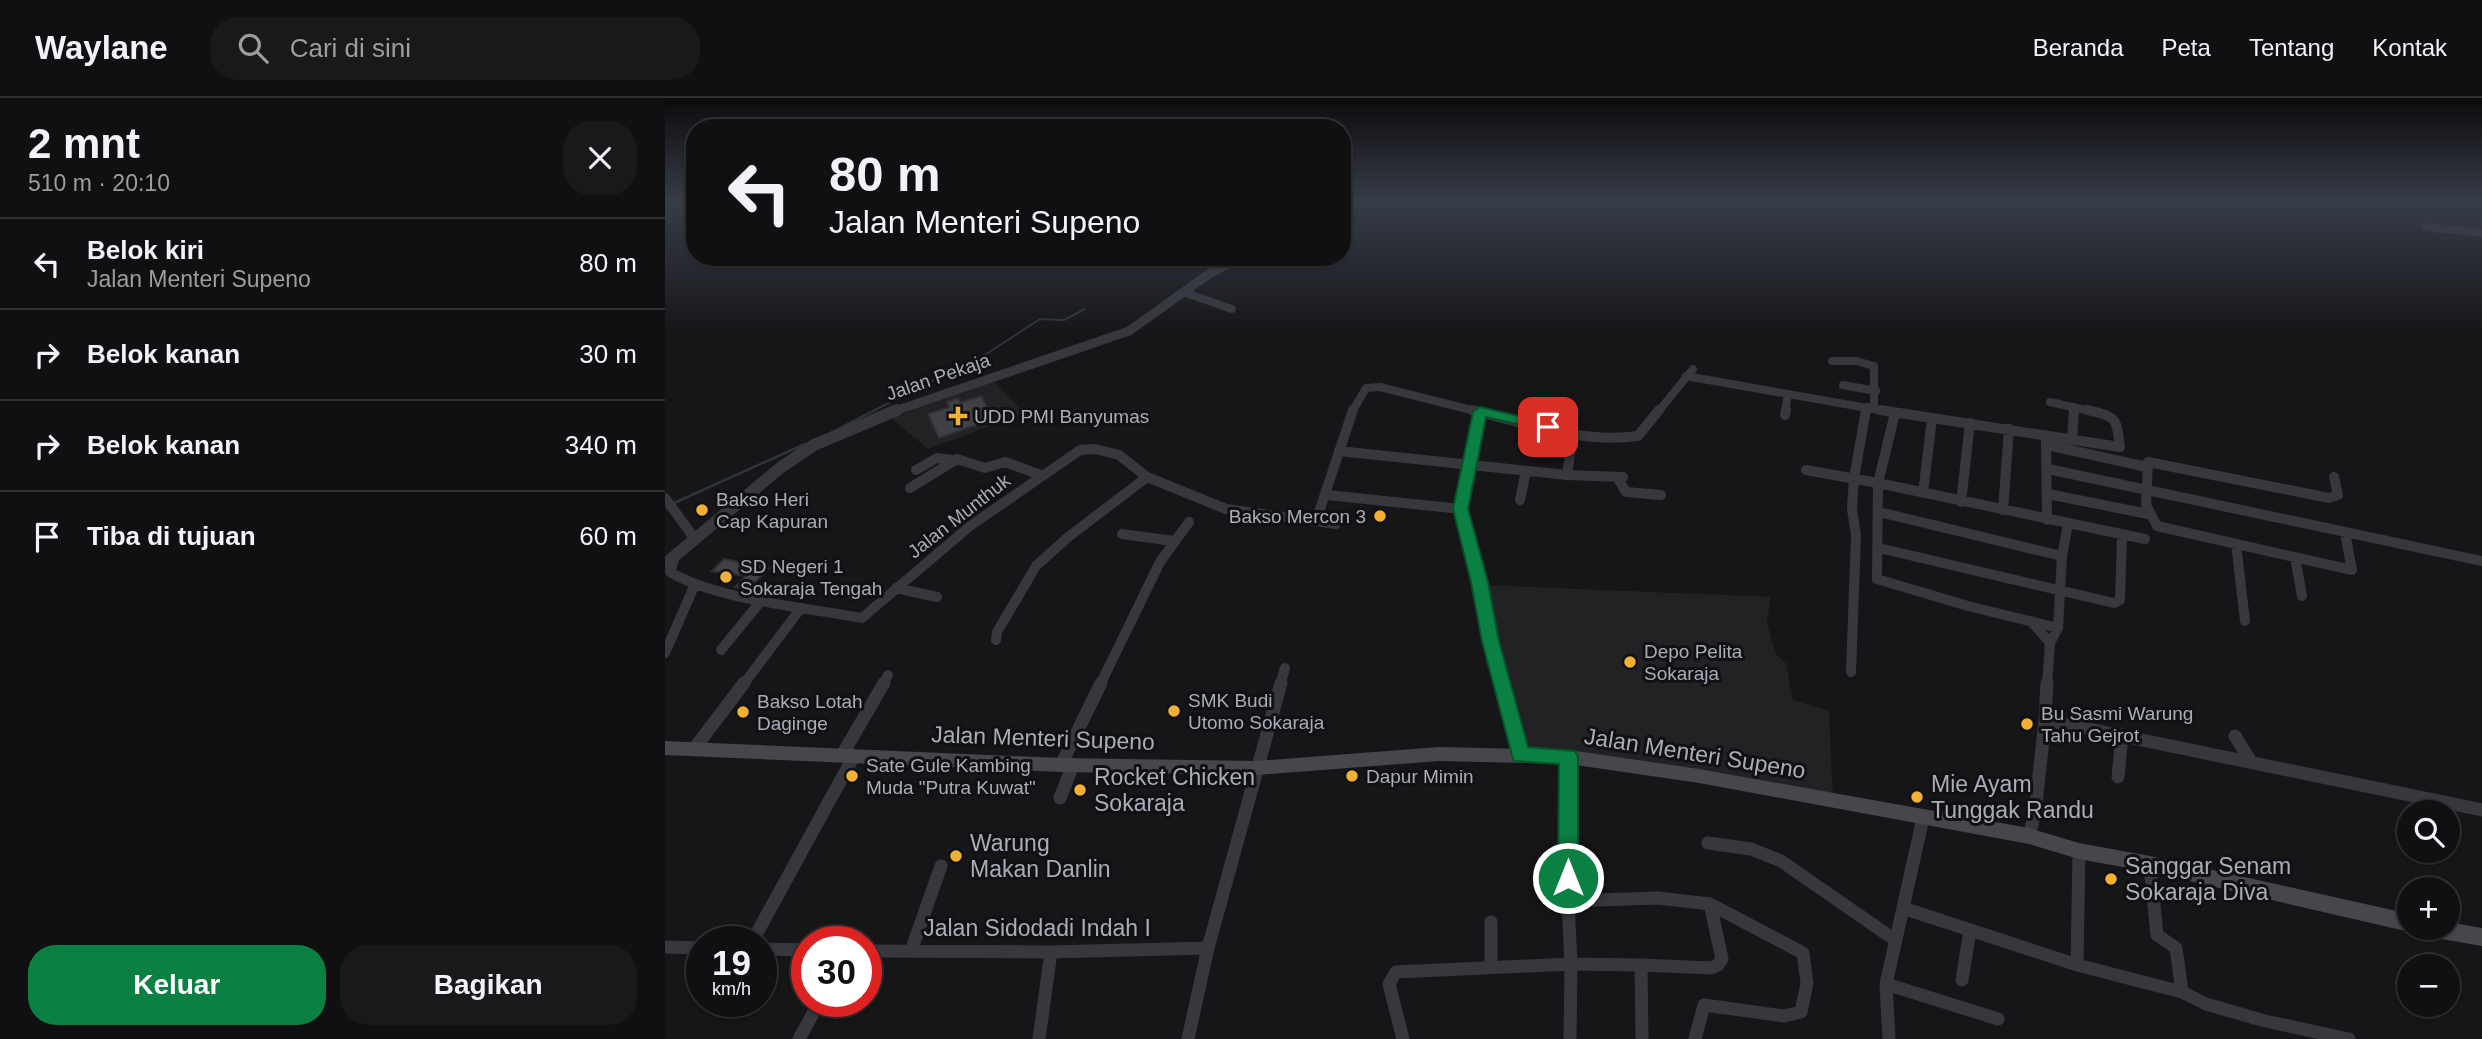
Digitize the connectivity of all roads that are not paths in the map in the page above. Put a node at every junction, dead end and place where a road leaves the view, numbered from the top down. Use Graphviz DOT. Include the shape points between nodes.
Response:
graph roads {
  1 [pos="1227,266"];
  2 [pos="1183,292"];
  3 [pos="1232,309"];
  4 [pos="1832,361"];
  5 [pos="1843,386"];
  6 [pos="1876,391"];
  7 [pos="1787,394"];
  8 [pos="2050,402"];
  9 [pos="1870,407"];
  10 [pos="2074,407"];
  11 [pos="1480,412"];
  12 [pos="1895,413"];
  13 [pos="1785,415"];
  14 [pos="1932,418"];
  15 [pos="1970,424"];
  16 [pos="2009,429"];
  17 [pos="1573,432"];
  18 [pos="2072,440"];
  19 [pos="2046,441"];
  20 [pos="2120,447"];
  21 [pos="1339,451"];
  22 [pos="953,460"];
  23 [pos="2120,461"];
  24 [pos="1469,466"];
  25 [pos="2147,467"];
  26 [pos="2048,469"];
  27 [pos="916,470"];
  28 [pos="1806,470"];
  29 [pos="1526,471"];
  30 [pos="1041,475"];
  31 [pos="1567,475"];
  32 [pos="1147,477"];
  33 [pos="2334,477"];
  34 [pos="1854,478"];
  35 [pos="1878,482"];
  36 [pos="911,488"];
  37 [pos="2146,489"];
  38 [pos="1923,493"];
  39 [pos="2048,494"];
  40 [pos="1327,495"];
  41 [pos="1661,495"];
  42 [pos="1520,500"];
  43 [pos="1961,502"];
  44 [pos="668,503"];
  45 [pos="1461,509"];
  46 [pos="2003,510"];
  47 [pos="1879,512"];
  48 [pos="2148,514"];
  49 [pos="2047,520"];
  50 [pos="1316,521"];
  51 [pos="1189,522"];
  52 [pos="1336,524"];
  53 [pos="2068,524"];
  54 [pos="2345,533"];
  55 [pos="1122,534"];
  56 [pos="2122,537"];
  57 [pos="695,538"];
  58 [pos="2145,540"];
  59 [pos="1173,541"];
  60 [pos="2236,544"];
  61 [pos="1879,548"];
  62 [pos="2062,556"];
  63 [pos="2295,557"];
  64 [pos="2482,561"];
  65 [pos="668,566"];
  66 [pos="695,584"];
  67 [pos="897,588"];
  68 [pos="2061,591"];
  69 [pos="2302,596"];
  70 [pos="937,597"];
  71 [pos="761,601"];
  72 [pos="800,608"];
  73 [pos="2031,621"];
  74 [pos="2245,621"];
  75 [pos="2058,628"];
  76 [pos="996,640"];
  77 [pos="2050,643"];
  78 [pos="722,650"];
  79 [pos="665,653"];
  80 [pos="1285,668"];
  81 [pos="1851,672"];
  82 [pos="888,675"];
  83 [pos="2045,720"];
  84 [pos="2122,735"];
  85 [pos="2235,736"];
  86 [pos="665,748"];
  87 [pos="694,750"];
  88 [pos="1521,755"];
  89 [pos="848,756"];
  90 [pos="1569,757"];
  91 [pos="2251,762"];
  92 [pos="1067,765"];
  93 [pos="1256,768"];
  94 [pos="2118,777"];
  95 [pos="1060,798"];
  96 [pos="2482,810"];
  97 [pos="1923,818"];
  98 [pos="2029,836"];
  99 [pos="1708,843"];
  100 [pos="2079,851"];
  101 [pos="2150,864"];
  102 [pos="941,866"];
  103 [pos="1568,901"];
  104 [pos="1710,904"];
  105 [pos="1903,908"];
  106 [pos="2397,920"];
  107 [pos="1491,922"];
  108 [pos="760,926"];
  109 [pos="1970,930"];
  110 [pos="2460,933"];
  111 [pos="2482,937"];
  112 [pos="1895,940"];
  113 [pos="665,947"];
  114 [pos="686,948"];
  115 [pos="1208,948"];
  116 [pos="882,951"];
  117 [pos="911,951"];
  118 [pos="1051,952"];
  119 [pos="1571,964"];
  120 [pos="1641,965"];
  121 [pos="2077,965"];
  122 [pos="1491,967"];
  123 [pos="1962,980"];
  124 [pos="1886,984"];
  125 [pos="2182,992"];
  126 [pos="811,1017"];
  127 [pos="1998,1019"];
  128 [pos="799,1039"];
  129 [pos="1039,1039"];
  130 [pos="1188,1039"];
  131 [pos="1403,1039"];
  132 [pos="1570,1039"];
  133 [pos="1642,1039"];
  134 [pos="1695,1039"];
  135 [pos="1889,1039"];
  136 [pos="2349,1039"];
  1 -- 2 [label="street, Jalan Pekaja"];
  2 -- 3 [label="street"];
  2 -- 57 [label="street, Jalan Pekaja" via="1129,331 872,419 827,439 780,468"];
  4 -- 6 [label="street" via="1874,366"];
  5 -- 6 [label="street"];
  6 -- 9 [label="street"];
  7 -- 9 [label="street"];
  7 -- 13 [label="street"];
  7 -- 17 [label="street" via="1689,372 1634,439"];
  8 -- 10 [label="street"];
  9 -- 12 [label="street"];
  9 -- 34 [label="street"];
  10 -- 18 [label="street"];
  10 -- 20 [label="street" via="2113,417"];
  11 -- 17 [label="street"];
  11 -- 21 [label="street" via="1371,386 1355,405"];
  11 -- 24 [label="street"];
  12 -- 14 [label="street"];
  12 -- 35 [label="street"];
  14 -- 15 [label="street"];
  14 -- 38 [label="street"];
  15 -- 16 [label="street"];
  15 -- 43 [label="street"];
  16 -- 19 [label="street"];
  16 -- 46 [label="street"];
  17 -- 31 [label="street"];
  18 -- 19 [label="street"];
  18 -- 20 [label="street"];
  19 -- 23 [label="street"];
  19 -- 26 [label="street"];
  20 -- 23 [label="street"];
  21 -- 24 [label="street"];
  21 -- 40 [label="street"];
  22 -- 27 [label="street" via="937,458"];
  22 -- 30 [label="street" via="988,468 1005,461"];
  22 -- 36 [label="street"];
  23 -- 25 [label="street"];
  24 -- 29 [label="street"];
  24 -- 45 [label="street"];
  25 -- 33 [label="street" via="2148,462 2329,498 2337,495"];
  25 -- 37 [label="street"];
  26 -- 37 [label="street"];
  26 -- 39 [label="street"];
  28 -- 34 [label="street"];
  29 -- 31 [label="street"];
  29 -- 42 [label="street"];
  30 -- 32 [label="street, Jalan Munthuk" via="1089,448 1119,455"];
  30 -- 67 [label="street, Jalan Munthuk" via="970,526"];
  31 -- 41 [label="street" via="1620,477 1626,492"];
  32 -- 50 [label="street" via="1226,509"];
  32 -- 76 [label="street" via="1036,566"];
  34 -- 35 [label="street"];
  34 -- 81 [label="street"];
  35 -- 38 [label="street"];
  35 -- 47 [label="street"];
  37 -- 48 [label="street"];
  37 -- 54 [label="street"];
  38 -- 43 [label="street"];
  39 -- 48 [label="street"];
  39 -- 49 [label="street"];
  40 -- 45 [label="street"];
  40 -- 50 [label="street"];
  43 -- 46 [label="street"];
  44 -- 57 [label="street"];
  45 -- 88 [label="street"];
  46 -- 49 [label="street"];
  47 -- 61 [label="street"];
  47 -- 62 [label="street"];
  48 -- 60 [label="street" via="2157,526"];
  49 -- 53 [label="street"];
  50 -- 52 [label="street"];
  51 -- 59 [label="street"];
  53 -- 56 [label="street"];
  53 -- 62 [label="street"];
  54 -- 63 [label="street" via="2352,570"];
  54 -- 64 [label="street"];
  55 -- 59 [label="street"];
  56 -- 58 [label="street"];
  56 -- 68 [label="street" via="2119,602"];
  57 -- 65 [label="street, Jalan Pekaja"];
  59 -- 92 [label="street"];
  60 -- 63 [label="street"];
  60 -- 74 [label="street"];
  61 -- 68 [label="street"];
  61 -- 73 [label="street" via="1877,575 1884,583"];
  62 -- 68 [label="street"];
  63 -- 69 [label="street"];
  65 -- 66 [label="street, Jalan Munthuk"];
  66 -- 71 [label="street, Jalan Munthuk"];
  66 -- 79 [label="street"];
  67 -- 70 [label="street"];
  67 -- 72 [label="street, Jalan Munthuk" via="862,618"];
  68 -- 75 [label="street"];
  71 -- 72 [label="street, Jalan Munthuk"];
  71 -- 78 [label="street"];
  72 -- 87 [label="street"];
  73 -- 75 [label="street"];
  73 -- 77 [label="street"];
  75 -- 77 [label="street"];
  77 -- 83 [label="street"];
  80 -- 93 [label="street"];
  82 -- 89 [label="street"];
  83 -- 84 [label="street"];
  83 -- 98 [label="street"];
  84 -- 91 [label="street"];
  84 -- 94 [label="street"];
  85 -- 91 [label="street"];
  86 -- 87 [label="main road, Jalan Menteri Supeno"];
  87 -- 89 [label="main road, Jalan Menteri Supeno"];
  88 -- 90 [label="main road, Jalan Menteri Supeno"];
  88 -- 93 [label="main road, Jalan Menteri Supeno" via="1439,754"];
  89 -- 92 [label="main road, Jalan Menteri Supeno"];
  89 -- 108 [label="street"];
  90 -- 97 [label="main road, Jalan Menteri Supeno"];
  90 -- 103 [label="street"];
  91 -- 96 [label="street"];
  92 -- 93 [label="main road, Jalan Menteri Supeno"];
  92 -- 95 [label="street"];
  93 -- 115 [label="street"];
  97 -- 98 [label="main road, Jalan Menteri Supeno"];
  97 -- 105 [label="street"];
  98 -- 100 [label="main road, Jalan Menteri Supeno"];
  99 -- 112 [label="street" via="1751,849 1781,861"];
  100 -- 101 [label="main road, Jalan Menteri Supeno"];
  100 -- 121 [label="street"];
  101 -- 106 [label="main road, Jalan Menteri Supeno"];
  101 -- 125 [label="street" via="2157,935 2176,948"];
  102 -- 117 [label="street"];
  103 -- 104 [label="street" via="1671,899"];
  103 -- 119 [label="street"];
  104 -- 120 [label="street" via="1722,959 1718,965"];
  104 -- 134 [label="street" via="1803,953 1804,1006 1801,1012 1784,1016 1705,1005"];
  105 -- 109 [label="street"];
  105 -- 112 [label="street"];
  107 -- 122 [label="street"];
  109 -- 121 [label="street"];
  109 -- 123 [label="street"];
  110 -- 111 [label="main road"];
  112 -- 124 [label="street"];
  113 -- 114 [label="street"];
  115 -- 118 [label="street, Jalan Sidodadi Indah I"];
  115 -- 130 [label="street"];
  116 -- 117 [label="street, Jalan Sidodadi Indah I"];
  117 -- 118 [label="street, Jalan Sidodadi Indah I"];
  118 -- 129 [label="street"];
  119 -- 120 [label="street"];
  119 -- 122 [label="street"];
  119 -- 132 [label="street"];
  120 -- 133 [label="street"];
  121 -- 125 [label="street"];
  122 -- 131 [label="street" via="1393,974 1389,984"];
  124 -- 127 [label="street"];
  124 -- 135 [label="street"];
  125 -- 136 [label="street" via="2265,1021"];
  126 -- 128 [label="street"];
}
